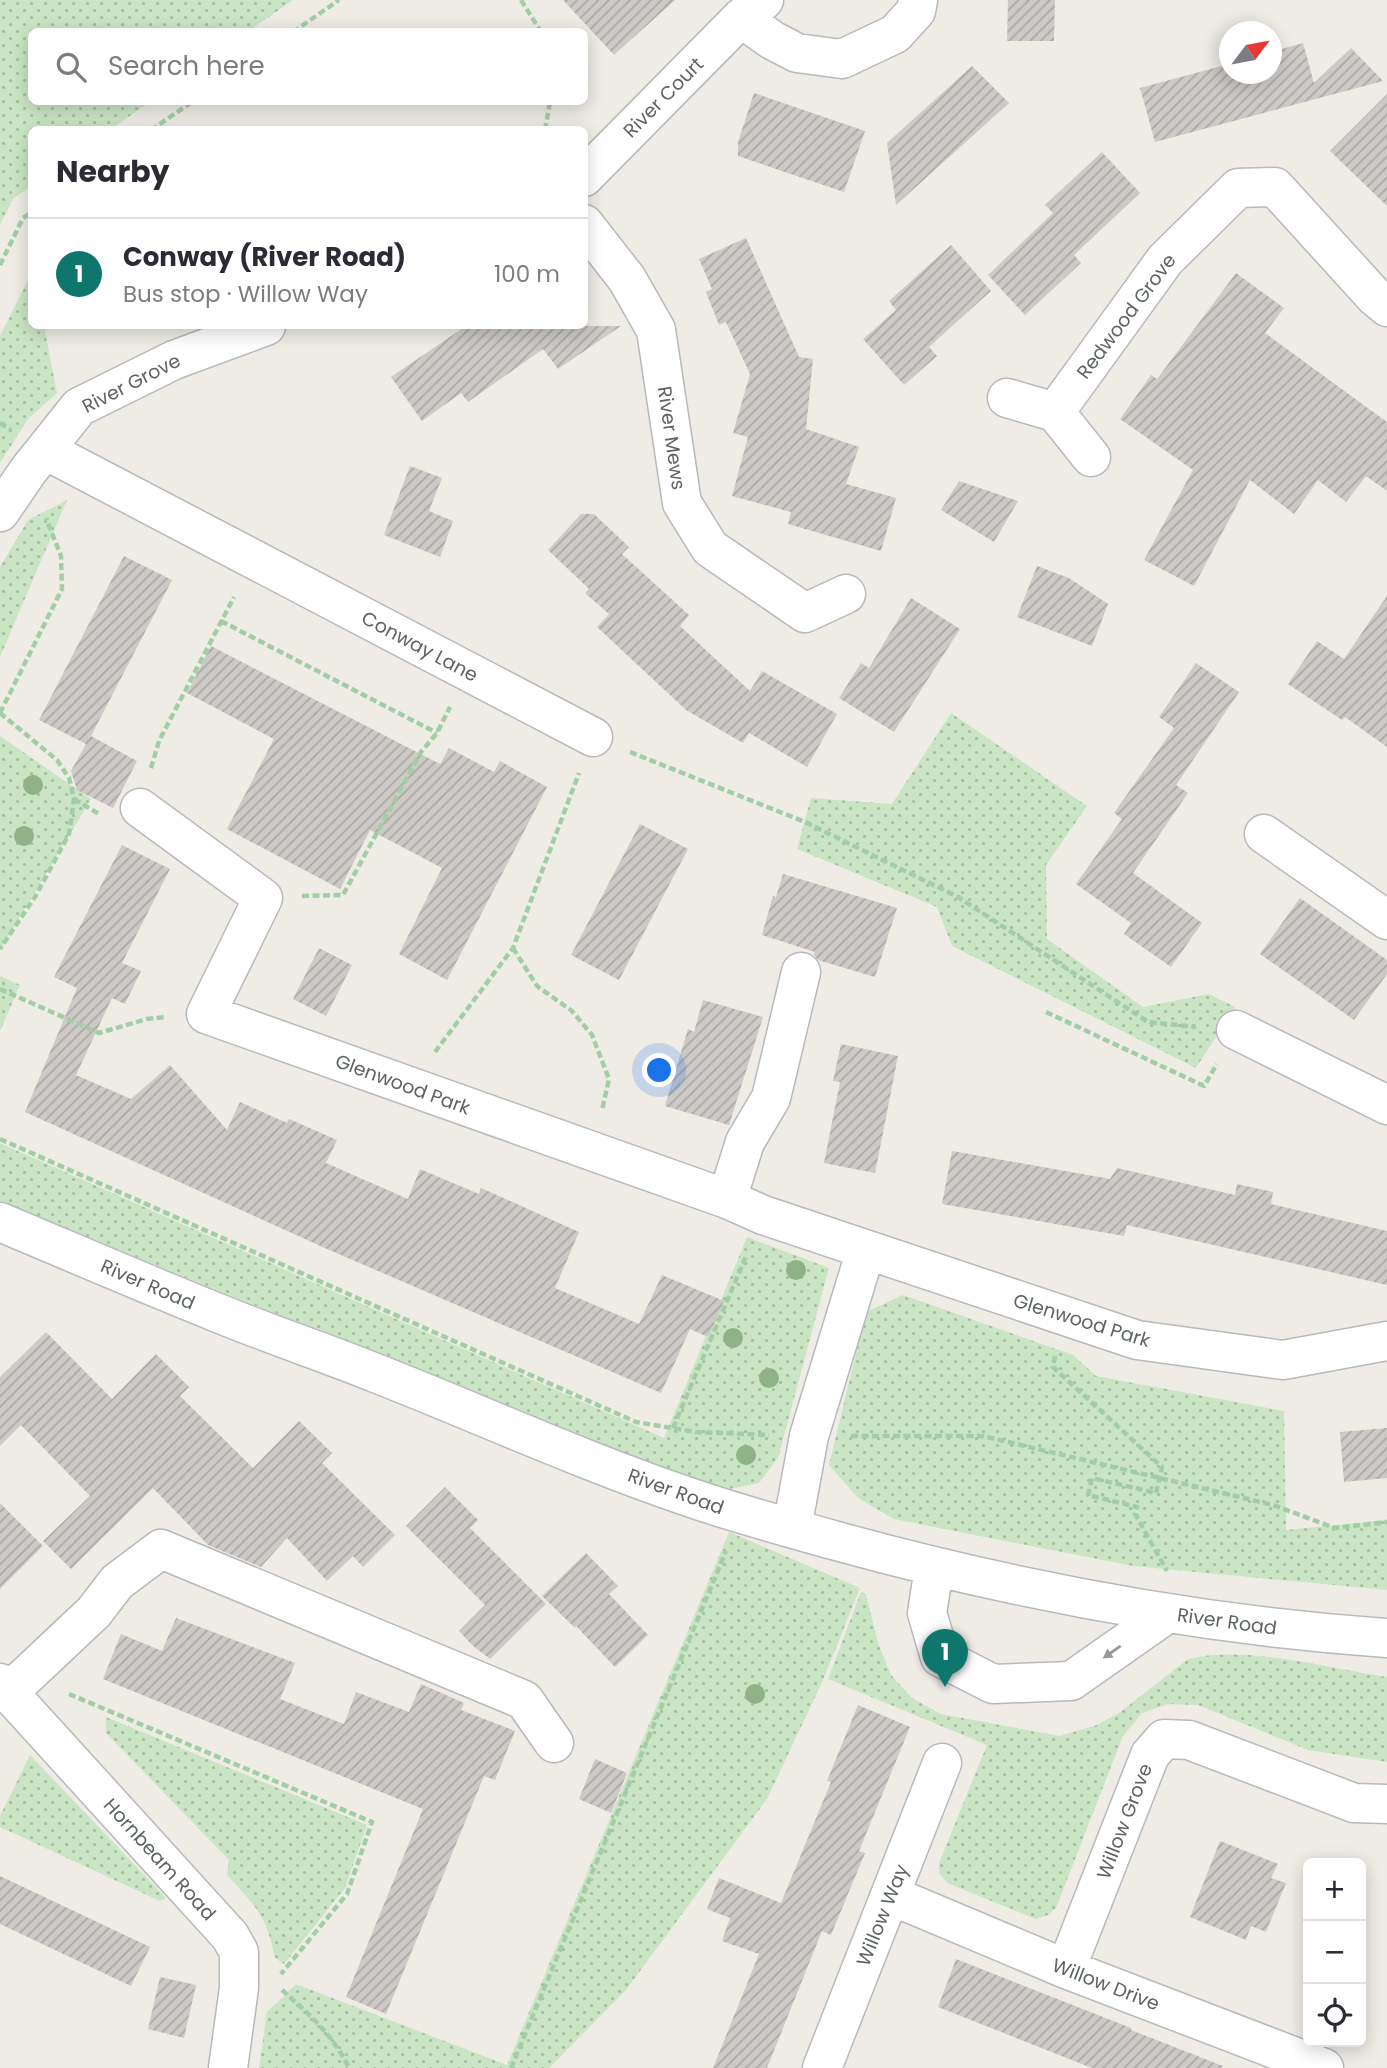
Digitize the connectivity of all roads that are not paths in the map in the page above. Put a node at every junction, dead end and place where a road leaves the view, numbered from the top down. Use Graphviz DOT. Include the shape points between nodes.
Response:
graph roads {
  1 [pos="918,0"];
  2 [pos="752,9"];
  3 [pos="588,173"];
  4 [pos="588,229"];
  5 [pos="1387,307"];
  6 [pos="258,329"];
  7 [pos="1007,398"];
  8 [pos="1055,412"];
  9 [pos="1091,457"];
  10 [pos="36,460"];
  11 [pos="0,512"];
  12 [pos="846,594"];
  13 [pos="593,737"];
  14 [pos="140,808"];
  15 [pos="1264,834"];
  16 [pos="1387,920"];
  17 [pos="801,972"];
  18 [pos="1236,1030"];
  19 [pos="1387,1105"];
  20 [pos="727,1199"];
  21 [pos="0,1222"];
  22 [pos="866,1250"];
  23 [pos="1387,1341"];
  24 [pos="792,1528"];
  25 [pos="934,1568"];
  26 [pos="1180,1615"];
  27 [pos="1387,1638"];
  28 [pos="11,1683"];
  29 [pos="554,1743"];
  30 [pos="942,1763"];
  31 [pos="1387,1804"];
  32 [pos="890,1895"];
  33 [pos="1066,1969"];
  34 [pos="228,2068"];
  35 [pos="822,2068"];
  36 [pos="1324,2068"];
  1 -- 2 [label="street, River Court" via="916,11 895,34 842,59 797,52 772,40"];
  2 -- 3 [label="street, River Court"];
  4 -- 12 [label="street, River Mews" via="626,279 656,330 682,503 710,548 804,612"];
  5 -- 8 [label="street, Redwood Grove" via="1275,187 1238,188 1164,260"];
  6 -- 10 [label="street, River Grove" via="174,360 79,407"];
  7 -- 8 [label="street"];
  8 -- 9 [label="street"];
  10 -- 11 [label="street, River Grove"];
  10 -- 13 [label="street, Conway Lane" via="254,559"];
  14 -- 20 [label="street, Glenwood Park" via="263,898 206,1014"];
  15 -- 16 [label="street"];
  17 -- 20 [label="street" via="771,1098 745,1142"];
  18 -- 19 [label="street"];
  20 -- 22 [label="street, Glenwood Park"];
  21 -- 24 [label="street, River Road" via="562,1450 685,1496"];
  22 -- 23 [label="street, Glenwood Park" via="1137,1340 1283,1360"];
  22 -- 24 [label="street" via="810,1436"];
  24 -- 25 [label="street, River Road"];
  25 -- 26 [label="street, River Road"];
  26 -- 25 [label="street, one-way" via="1071,1681 993,1684 940,1657 927,1614"];
  26 -- 27 [label="street, River Road"];
  28 -- 29 [label="street" via="94,1612 117,1582 161,1549 524,1700"];
  28 -- 34 [label="street, Hornbeam Road" via="230,1936 239,1952 239,1987"];
  30 -- 32 [label="street, Willow Way"];
  31 -- 33 [label="street, Willow Grove" via="1354,1803 1189,1740 1164,1739 1150,1755"];
  32 -- 33 [label="street, Willow Drive"];
  32 -- 35 [label="street, Willow Way"];
  33 -- 36 [label="street, Willow Drive"];
}
